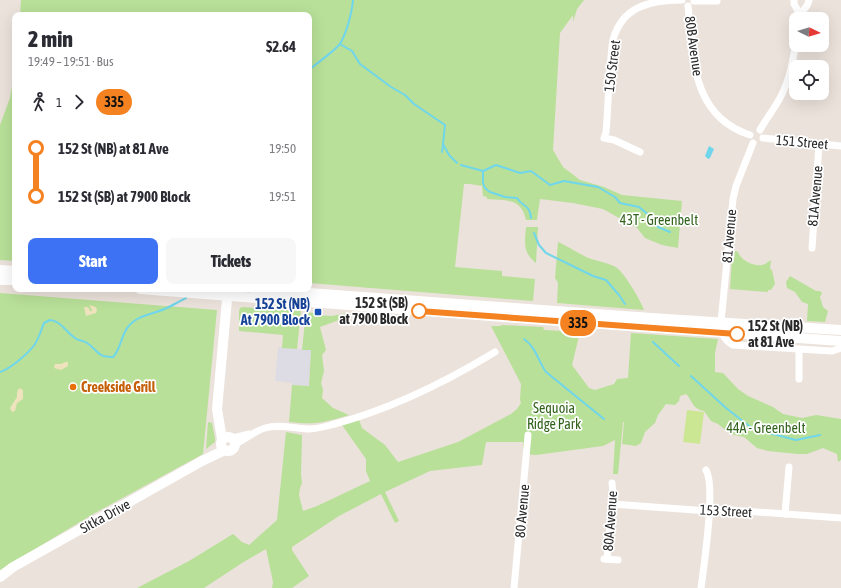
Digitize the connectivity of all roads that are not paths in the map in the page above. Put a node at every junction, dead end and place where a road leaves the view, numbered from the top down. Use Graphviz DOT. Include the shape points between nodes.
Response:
graph roads {
  1 [pos="682,0"];
  2 [pos="794,0"];
  3 [pos="809,0"];
  4 [pos="717,1"];
  5 [pos="692,2"];
  6 [pos="798,12"];
  7 [pos="803,12"];
  8 [pos="794,52"];
  9 [pos="760,130"];
  10 [pos="750,135"];
  11 [pos="763,138"];
  12 [pos="753,143"];
  13 [pos="819,144"];
  14 [pos="841,146"];
  15 [pos="640,152"];
  16 [pos="812,248"];
  17 [pos="0,270"];
  18 [pos="12,271"];
  19 [pos="0,280"];
  20 [pos="12,280"];
  21 [pos="177,292"];
  22 [pos="291,292"];
  23 [pos="228,293"];
  24 [pos="721,327"];
  25 [pos="841,330"];
  26 [pos="841,340"];
  27 [pos="841,348"];
  28 [pos="799,349"];
  29 [pos="495,352"];
  30 [pos="799,379"];
  31 [pos="528,435"];
  32 [pos="228,442"];
  33 [pos="789,467"];
  34 [pos="706,470"];
  35 [pos="612,482"];
  36 [pos="612,504"];
  37 [pos="708,511"];
  38 [pos="785,514"];
  39 [pos="841,518"];
  40 [pos="618,560"];
  41 [pos="4,575"];
  42 [pos="0,584"];
  43 [pos="514,588"];
  44 [pos="701,588"];
  1 -- 5 [label="street" via="684,5"];
  1 -- 15 [label="street, 150 Street" via="657,1 639,7 624,19 614,39 604,138"];
  2 -- 6 [label="street"];
  3 -- 7 [label="street"];
  4 -- 5 [label="street"];
  5 -- 10 [label="street, 80B Avenue" via="693,61 701,91 719,115"];
  8 -- 9 [label="street" via="787,83"];
  9 -- 10 [label="street" via="754,130"];
  9 -- 11 [label="street"];
  10 -- 12 [label="street"];
  11 -- 12 [label="street"];
  11 -- 13 [label="street, 151 Street"];
  12 -- 24 [label="street, 81 Avenue" via="733,199"];
  13 -- 14 [label="street, 151 Street"];
  13 -- 16 [label="street, 81A Avenue"];
  17 -- 18 [label="main road"];
  19 -- 20 [label="main road"];
  21 -- 23 [label="main road"];
  22 -- 24 [label="main road"];
  23 -- 24 [label="main road"];
  23 -- 32 [label="main road" via="217,409"];
  24 -- 25 [label="main road"];
  24 -- 26 [label="main road"];
  24 -- 28 [label="street" via="728,342 733,345"];
  27 -- 28 [label="street" via="832,351"];
  28 -- 30 [label="street"];
  29 -- 32 [label="street" via="431,388 359,417 320,428 270,427"];
  31 -- 43 [label="street, 80 Avenue"];
  32 -- 41 [label="main road, Sitka Drive" via="202,461"];
  33 -- 38 [label="street"];
  34 -- 37 [label="street" via="710,484"];
  35 -- 36 [label="street, 80A Avenue"];
  36 -- 37 [label="street, 153 Street"];
  36 -- 40 [label="street, 80A Avenue" via="605,559"];
  37 -- 38 [label="street, 153 Street" via="717,509"];
  37 -- 44 [label="street"];
  38 -- 39 [label="street, 153 Street"];
  41 -- 42 [label="main road"];
}
